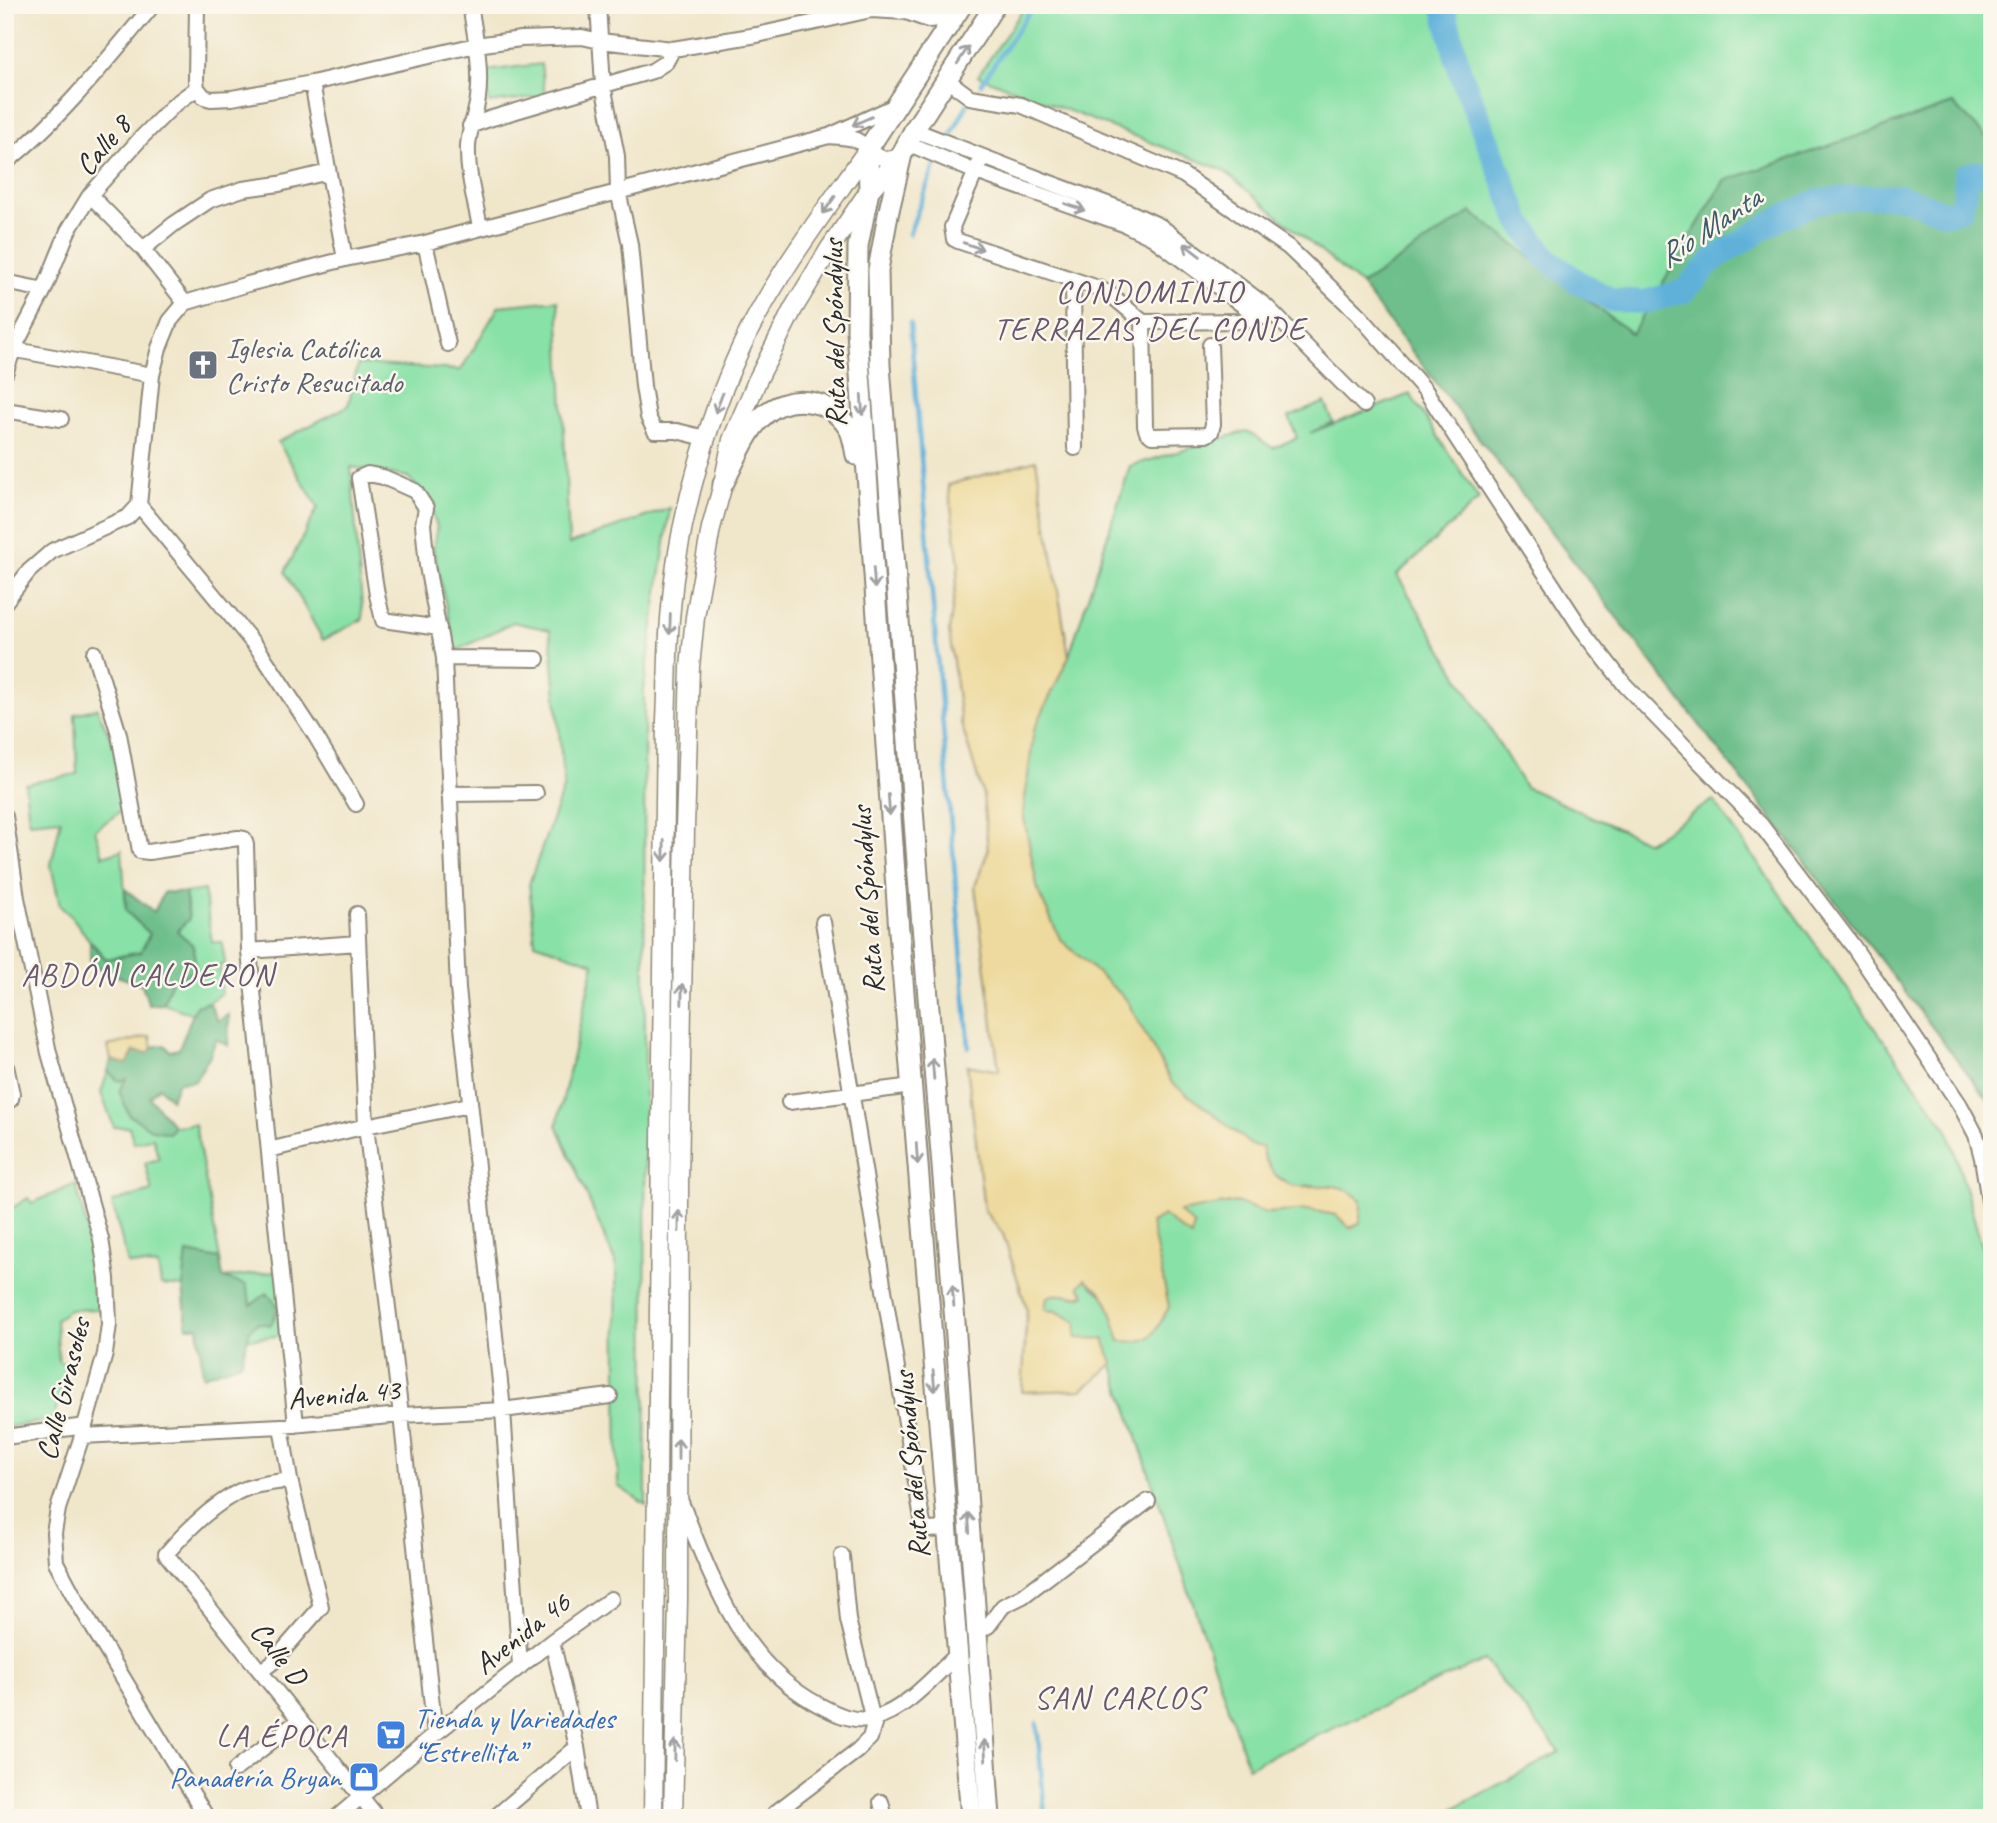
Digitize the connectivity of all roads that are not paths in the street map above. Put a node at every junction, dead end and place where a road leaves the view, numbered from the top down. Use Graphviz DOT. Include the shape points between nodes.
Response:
graph roads {
  1 [pos="153,5"];
  2 [pos="470,5"];
  3 [pos="598,5"];
  4 [pos="995,5"];
  5 [pos="195,6"];
  6 [pos="840,11"];
  7 [pos="958,12"];
  8 [pos="600,41"];
  9 [pos="476,45"];
  10 [pos="673,49"];
  11 [pos="947,80"];
  12 [pos="312,83"];
  13 [pos="603,85"];
  14 [pos="197,89"];
  15 [pos="895,106"];
  16 [pos="470,126"];
  17 [pos="829,136"];
  18 [pos="907,142"];
  19 [pos="868,149"];
  20 [pos="982,157"];
  21 [pos="5,163"];
  22 [pos="328,172"];
  23 [pos="976,172"];
  24 [pos="1042,188"];
  25 [pos="618,191"];
  26 [pos="869,191"];
  27 [pos="90,195"];
  28 [pos="480,227"];
  29 [pos="425,243"];
  30 [pos="143,248"];
  31 [pos="345,259"];
  32 [pos="1073,281"];
  33 [pos="5,282"];
  34 [pos="44,290"];
  35 [pos="185,303"];
  36 [pos="1261,311"];
  37 [pos="1143,322"];
  38 [pos="448,344"];
  39 [pos="1210,345"];
  40 [pos="9,349"];
  41 [pos="5,374"];
  42 [pos="152,375"];
  43 [pos="1364,405"];
  44 [pos="5,410"];
  45 [pos="61,419"];
  46 [pos="705,438"];
  47 [pos="1075,448"];
  48 [pos="723,484"];
  49 [pos="139,505"];
  50 [pos="870,510"];
  51 [pos="5,603"];
  52 [pos="439,628"];
  53 [pos="94,653"];
  54 [pos="444,658"];
  55 [pos="537,659"];
  56 [pos="536,793"];
  57 [pos="449,794"];
  58 [pos="356,804"];
  59 [pos="5,816"];
  60 [pos="357,914"];
  61 [pos="823,922"];
  62 [pos="358,943"];
  63 [pos="249,951"];
  64 [pos="5,1061"];
  65 [pos="912,1086"];
  66 [pos="852,1094"];
  67 [pos="789,1102"];
  68 [pos="5,1104"];
  69 [pos="469,1105"];
  70 [pos="366,1126"];
  71 [pos="269,1150"];
  72 [pos="1992,1220"];
  73 [pos="610,1396"];
  74 [pos="503,1410"];
  75 [pos="401,1415"];
  76 [pos="288,1426"];
  77 [pos="83,1431"];
  78 [pos="5,1437"];
  79 [pos="290,1480"];
  80 [pos="678,1494"];
  81 [pos="1148,1501"];
  82 [pos="947,1528"];
  83 [pos="842,1556"];
  84 [pos="611,1599"];
  85 [pos="976,1633"];
  86 [pos="552,1641"];
  87 [pos="958,1654"];
  88 [pos="520,1667"];
  89 [pos="261,1671"];
  90 [pos="874,1718"];
  91 [pos="299,1721"];
  92 [pos="435,1734"];
  93 [pos="578,1747"];
  94 [pos="236,1769"];
  95 [pos="361,1797"];
  96 [pos="881,1802"];
  97 [pos="775,1813"];
  98 [pos="207,1818"];
  99 [pos="336,1818"];
  100 [pos="378,1818"];
  101 [pos="494,1818"];
  102 [pos="588,1818"];
  103 [pos="653,1818"];
  104 [pos="673,1818"];
  105 [pos="885,1818"];
  106 [pos="971,1818"];
  107 [pos="990,1818"];
  1 -- 21 [label="street" via="61,110"];
  2 -- 9 [label="street"];
  3 -- 8 [label="street"];
  11 -- 4 [label="highway, Ruta del Spóndylus, one-way"];
  5 -- 14 [label="street"];
  6 -- 7 [label="street" via="906,12 928,20"];
  6 -- 10 [label="street" via="757,35"];
  7 -- 15 [label="highway"];
  8 -- 9 [label="street" via="582,37"];
  8 -- 10 [label="street"];
  8 -- 13 [label="street"];
  9 -- 12 [label="street"];
  9 -- 16 [label="street" via="479,94"];
  10 -- 13 [label="street" via="661,67"];
  11 -- 18 [label="highway, Ruta del Spóndylus"];
  11 -- 72 [label="street" via="970,97 1021,105 1183,175 1288,247 1358,314 1425,390 1581,628 1625,685 1760,825 1853,946 1961,1105 1976,1135"];
  12 -- 14 [label="street" via="232,98 211,99"];
  12 -- 22 [label="street"];
  13 -- 16 [label="street"];
  13 -- 25 [label="street" via="617,156"];
  14 -- 27 [label="street, Calle 8" via="174,105"];
  15 -- 17 [label="street, one-way"];
  15 -- 19 [label="highway"];
  16 -- 28 [label="street" via="468,149"];
  17 -- 19 [label="street" via="853,139"];
  17 -- 25 [label="street"];
  18 -- 19 [label="street" via="888,160"];
  18 -- 20 [label="street" via="944,142"];
  18 -- 23 [label="street"];
  18 -- 26 [label="main road"];
  85 -- 18 [label="highway, Ruta del Spóndylus, one-way" via="883,416 878,270"];
  19 -- 26 [label="highway, Ruta del Spóndylus"];
  19 -- 46 [label="main road, one-way" via="789,263 751,328"];
  20 -- 23 [label="street"];
  20 -- 24 [label="street"];
  22 -- 30 [label="street" via="210,200"];
  22 -- 31 [label="street"];
  23 -- 24 [label="street"];
  23 -- 32 [label="street, one-way" via="952,227 954,239"];
  24 -- 36 [label="street" via="1103,210 1132,213"];
  25 -- 28 [label="street"];
  25 -- 46 [label="street" via="630,244 648,417 655,431"];
  26 -- 48 [label="main road" via="774,345 732,440"];
  26 -- 50 [label="highway, Ruta del Spóndylus, one-way" via="858,246 857,309"];
  27 -- 30 [label="street, Calle 8"];
  27 -- 34 [label="street" via="68,231"];
  28 -- 29 [label="street"];
  29 -- 31 [label="street"];
  29 -- 38 [label="street"];
  30 -- 35 [label="street, Calle 8"];
  31 -- 35 [label="street"];
  32 -- 37 [label="street" via="1111,295"];
  32 -- 47 [label="street"];
  33 -- 34 [label="street"];
  34 -- 40 [label="street"];
  35 -- 42 [label="street" via="170,321"];
  36 -- 37 [label="street" via="1247,321"];
  36 -- 43 [label="street" via="1285,324"];
  37 -- 39 [label="street" via="1145,426 1152,436 1212,432"];
  40 -- 41 [label="street"];
  40 -- 42 [label="street"];
  42 -- 49 [label="street"];
  44 -- 45 [label="street"];
  46 -- 103 [label="main road, one-way" via="671,607 667,707"];
  48 -- 50 [label="highway" via="763,416 785,404 817,402 836,413 850,431"];
  80 -- 48 [label="main road, one-way" via="690,667 701,578"];
  49 -- 51 [label="street" via="128,517 52,551"];
  49 -- 58 [label="street" via="260,650"];
  50 -- 65 [label="highway, Ruta del Spóndylus, one-way"];
  52 -- 52 [label="street" via="427,566 426,508 415,491 369,474 359,478 383,620"];
  52 -- 54 [label="street"];
  53 -- 63 [label="street" via="119,734 140,851 244,839"];
  54 -- 55 [label="street"];
  54 -- 57 [label="street"];
  56 -- 57 [label="street"];
  57 -- 69 [label="street" via="458,989"];
  59 -- 77 [label="street, Calle Girasoles" via="16,898 49,1053 101,1239 107,1278 105,1354"];
  60 -- 62 [label="street"];
  61 -- 66 [label="street"];
  62 -- 63 [label="street"];
  62 -- 70 [label="street"];
  63 -- 71 [label="street"];
  64 -- 68 [label="street" via="12,1094"];
  65 -- 66 [label="street"];
  65 -- 82 [label="highway, Ruta del Spóndylus, one-way"];
  66 -- 67 [label="street"];
  66 -- 82 [label="street" via="923,1525 928,1530"];
  69 -- 70 [label="street"];
  69 -- 74 [label="street"];
  70 -- 71 [label="street"];
  70 -- 75 [label="street"];
  71 -- 76 [label="street"];
  73 -- 74 [label="street, Avenida 43"];
  74 -- 75 [label="street, Avenida 43"];
  74 -- 88 [label="street"];
  75 -- 76 [label="street, Avenida 43"];
  75 -- 92 [label="street"];
  76 -- 77 [label="street, Avenida 43"];
  76 -- 79 [label="street"];
  77 -- 78 [label="street, Avenida 43"];
  77 -- 98 [label="street, Calle Girasoles" via="58,1509 56,1562"];
  79 -- 89 [label="street" via="321,1607"];
  79 -- 89 [label="street, Calle D" via="237,1492 187,1531 166,1554"];
  80 -- 90 [label="street" via="732,1620 765,1663 824,1707 847,1718"];
  104 -- 80 [label="main road, one-way"];
  81 -- 85 [label="street" via="1023,1596 1003,1606 988,1626"];
  82 -- 87 [label="highway, Ruta del Spóndylus"];
  83 -- 90 [label="street" via="848,1620"];
  84 -- 86 [label="street, Avenida 46"];
  107 -- 85 [label="highway, Ruta del Spóndylus, one-way"];
  86 -- 88 [label="street, Avenida 46"];
  86 -- 93 [label="street"];
  87 -- 90 [label="street" via="920,1690"];
  87 -- 106 [label="highway, Ruta del Spóndylus"];
  88 -- 92 [label="street, Avenida 46"];
  89 -- 91 [label="street, Calle D"];
  90 -- 97 [label="street" via="870,1738 858,1750"];
  91 -- 94 [label="street"];
  91 -- 95 [label="street, Calle D"];
  92 -- 95 [label="street, Avenida 46"];
  93 -- 101 [label="street"];
  93 -- 102 [label="street"];
  95 -- 99 [label="street, Avenida 46"];
  95 -- 100 [label="street, Calle D"];
  96 -- 105 [label="street"];
}
